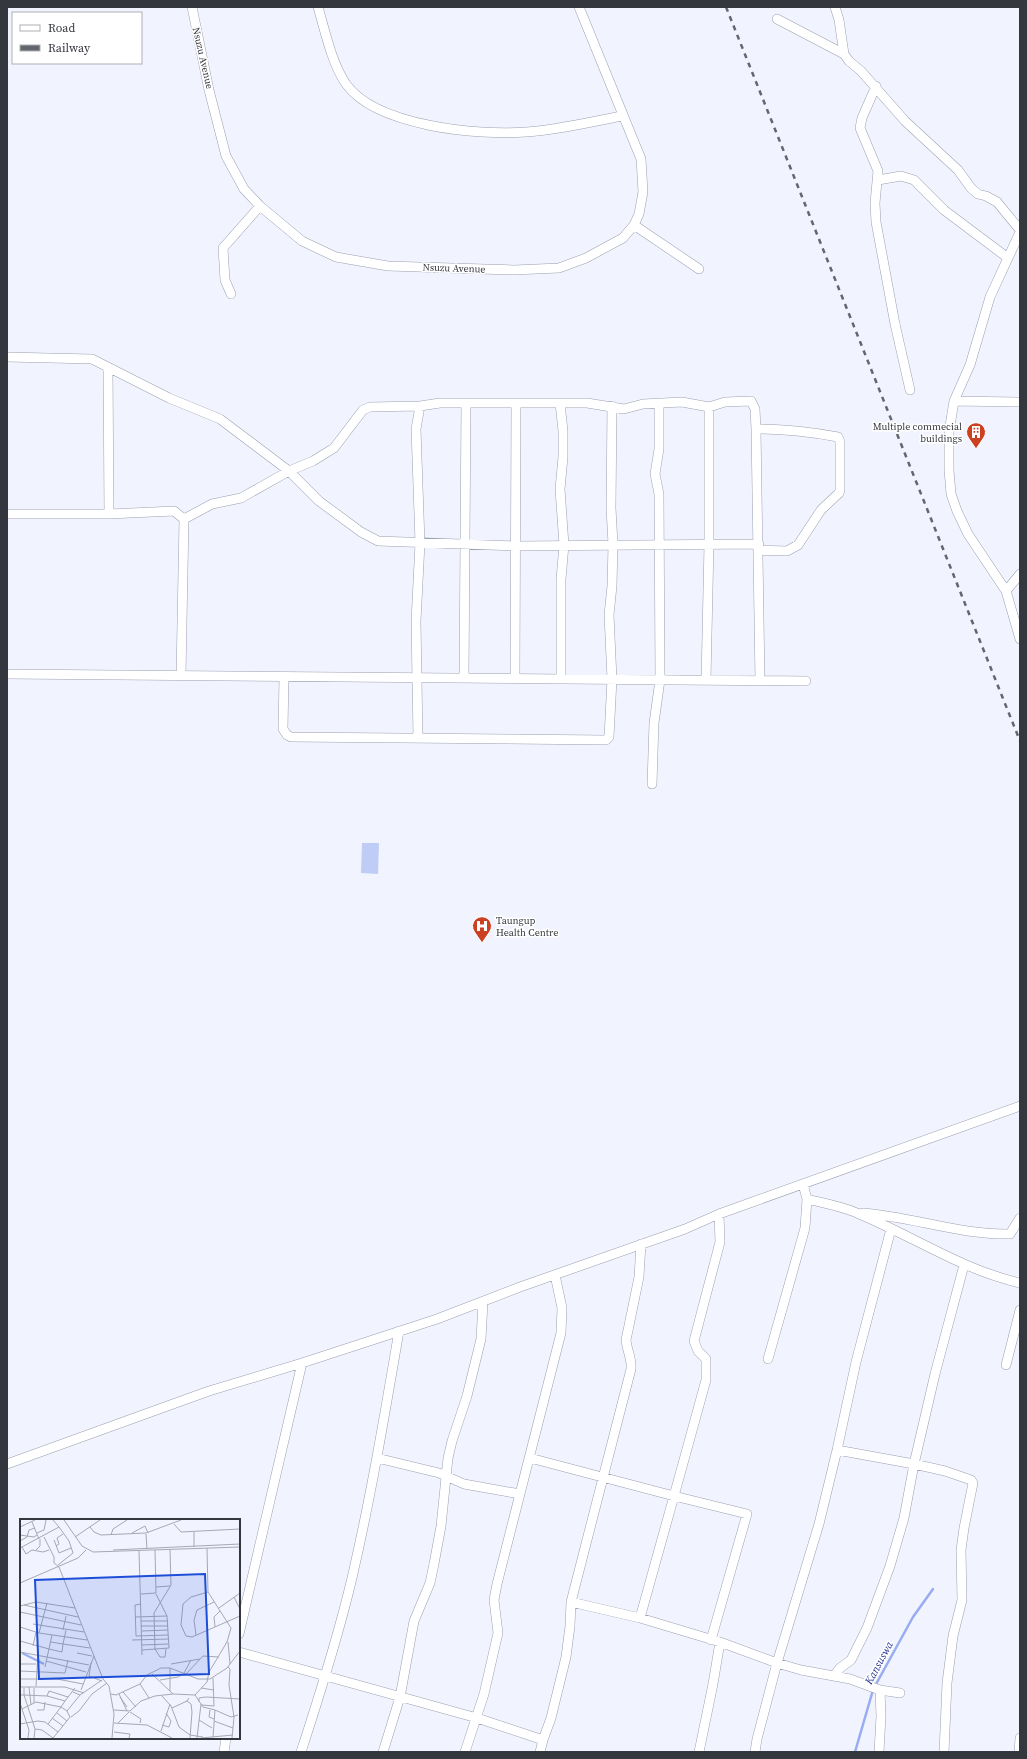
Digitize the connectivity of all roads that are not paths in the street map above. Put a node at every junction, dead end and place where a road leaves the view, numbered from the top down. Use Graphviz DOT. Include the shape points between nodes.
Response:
graph roads {
  1 [pos="192,7"];
  2 [pos="318,7"];
  3 [pos="579,7"];
  4 [pos="835,7"];
  5 [pos="777,18"];
  6 [pos="844,54"];
  7 [pos="876,86"];
  8 [pos="622,116"];
  9 [pos="878,180"];
  10 [pos="260,206"];
  11 [pos="634,225"];
  12 [pos="1020,231"];
  13 [pos="1017,246"];
  14 [pos="1008,258"];
  15 [pos="699,269"];
  16 [pos="231,294"];
  17 [pos="7,357"];
  18 [pos="108,367"];
  19 [pos="910,390"];
  20 [pos="954,401"];
  21 [pos="1020,402"];
  22 [pos="516,403"];
  23 [pos="560,403"];
  24 [pos="659,403"];
  25 [pos="466,404"];
  26 [pos="420,406"];
  27 [pos="612,406"];
  28 [pos="709,407"];
  29 [pos="756,429"];
  30 [pos="289,471"];
  31 [pos="7,514"];
  32 [pos="109,514"];
  33 [pos="184,519"];
  34 [pos="420,543"];
  35 [pos="614,544"];
  36 [pos="660,544"];
  37 [pos="709,544"];
  38 [pos="466,545"];
  39 [pos="564,545"];
  40 [pos="516,546"];
  41 [pos="759,547"];
  42 [pos="1020,574"];
  43 [pos="1006,591"];
  44 [pos="1020,639"];
  45 [pos="7,674"];
  46 [pos="181,675"];
  47 [pos="284,677"];
  48 [pos="417,678"];
  49 [pos="464,678"];
  50 [pos="515,679"];
  51 [pos="561,679"];
  52 [pos="612,680"];
  53 [pos="660,680"];
  54 [pos="706,680"];
  55 [pos="760,681"];
  56 [pos="806,681"];
  57 [pos="418,738"];
  58 [pos="652,784"];
  59 [pos="1020,1106"];
  60 [pos="802,1184"];
  61 [pos="807,1199"];
  62 [pos="857,1213"];
  63 [pos="719,1214"];
  64 [pos="1020,1218"];
  65 [pos="891,1230"];
  66 [pos="641,1244"];
  67 [pos="964,1266"];
  68 [pos="555,1275"];
  69 [pos="1020,1283"];
  70 [pos="483,1302"];
  71 [pos="1020,1310"];
  72 [pos="399,1331"];
  73 [pos="768,1359"];
  74 [pos="302,1363"];
  75 [pos="1006,1366"];
  76 [pos="837,1450"];
  77 [pos="377,1458"];
  78 [pos="530,1458"];
  79 [pos="7,1464"];
  80 [pos="914,1464"];
  81 [pos="447,1477"];
  82 [pos="602,1477"];
  83 [pos="520,1494"];
  84 [pos="674,1496"];
  85 [pos="571,1602"];
  86 [pos="640,1618"];
  87 [pos="240,1630"];
  88 [pos="715,1641"];
  89 [pos="240,1652"];
  90 [pos="777,1663"];
  91 [pos="834,1676"];
  92 [pos="326,1677"];
  93 [pos="878,1689"];
  94 [pos="900,1693"];
  95 [pos="400,1697"];
  96 [pos="477,1718"];
  97 [pos="1020,1738"];
  98 [pos="226,1739"];
  99 [pos="543,1740"];
  100 [pos="224,1752"];
  101 [pos="301,1752"];
  102 [pos="383,1752"];
  103 [pos="465,1752"];
  104 [pos="540,1752"];
  105 [pos="699,1752"];
  106 [pos="755,1752"];
  107 [pos="878,1752"];
  108 [pos="944,1752"];
  109 [pos="1019,1752"];
  1 -- 10 [label="street, Nsuzu Avenue" via="226,156 244,189"];
  2 -- 8 [label="street" via="333,56 346,84 362,100 415,123 470,131 525,132 562,128"];
  3 -- 8 [label="street, Nsuzu Avenue"];
  4 -- 6 [label="street"];
  5 -- 6 [label="street"];
  6 -- 7 [label="street"];
  7 -- 9 [label="street" via="860,128 876,162"];
  7 -- 12 [label="street" via="895,110 958,170 971,188 997,202"];
  8 -- 11 [label="street, Nsuzu Avenue" via="641,159 643,192"];
  9 -- 14 [label="street" via="902,176 914,180 944,210"];
  9 -- 19 [label="street" via="876,222"];
  10 -- 11 [label="street, Nsuzu Avenue" via="302,241 336,257 388,266 514,270 559,268 586,258 623,238"];
  10 -- 16 [label="street" via="222,248 225,280"];
  11 -- 15 [label="street"];
  12 -- 13 [label="street"];
  13 -- 14 [label="street"];
  14 -- 20 [label="street" via="990,297 970,365"];
  17 -- 18 [label="street" via="92,359"];
  18 -- 30 [label="street" via="169,398 220,419"];
  18 -- 32 [label="street"];
  20 -- 21 [label="street"];
  20 -- 43 [label="street" via="949,432 951,494 968,534"];
  22 -- 23 [label="street"];
  22 -- 25 [label="street"];
  22 -- 40 [label="street"];
  23 -- 27 [label="street"];
  23 -- 39 [label="street" via="563,457 560,489"];
  24 -- 27 [label="street" via="624,408"];
  24 -- 28 [label="street" via="682,402"];
  24 -- 36 [label="street" via="659,449 655,474 659,494"];
  25 -- 26 [label="street" via="440,403"];
  25 -- 38 [label="street"];
  26 -- 30 [label="street" via="370,407 363,410 334,448 313,461"];
  26 -- 34 [label="street" via="416,429"];
  27 -- 35 [label="street" via="611,508"];
  28 -- 29 [label="street" via="725,402 751,401 755,409"];
  28 -- 37 [label="street"];
  29 -- 41 [label="street"];
  29 -- 41 [label="street" via="838,436 840,442 840,490 821,510 798,545 787,551"];
  30 -- 33 [label="street" via="241,498 212,504"];
  30 -- 34 [label="street" via="319,501 371,538"];
  31 -- 32 [label="street"];
  32 -- 33 [label="street" via="174,511"];
  33 -- 46 [label="street"];
  34 -- 38 [label="street"];
  34 -- 48 [label="street" via="416,621"];
  35 -- 36 [label="street"];
  35 -- 39 [label="street"];
  35 -- 52 [label="street" via="609,615"];
  36 -- 37 [label="street"];
  36 -- 53 [label="street"];
  37 -- 41 [label="street"];
  37 -- 54 [label="street"];
  38 -- 40 [label="street"];
  38 -- 49 [label="street"];
  39 -- 40 [label="street"];
  39 -- 51 [label="street" via="561,579"];
  40 -- 50 [label="street"];
  41 -- 55 [label="street"];
  42 -- 43 [label="street"];
  43 -- 44 [label="street"];
  45 -- 46 [label="street"];
  46 -- 47 [label="street"];
  47 -- 48 [label="street"];
  47 -- 57 [label="street" via="283,729 286,735"];
  48 -- 49 [label="street"];
  48 -- 57 [label="street"];
  49 -- 50 [label="street"];
  50 -- 51 [label="street"];
  51 -- 52 [label="street"];
  52 -- 53 [label="street"];
  52 -- 57 [label="street" via="610,733 606,740"];
  53 -- 54 [label="street"];
  53 -- 58 [label="street" via="654,723"];
  54 -- 55 [label="street"];
  55 -- 56 [label="street"];
  59 -- 60 [label="street"];
  60 -- 61 [label="street"];
  60 -- 63 [label="street"];
  61 -- 62 [label="street"];
  61 -- 73 [label="street" via="805,1228"];
  62 -- 64 [label="street" via="900,1218 949,1229 1001,1234 1010,1234"];
  62 -- 65 [label="street"];
  63 -- 66 [label="street"];
  63 -- 84 [label="street" via="720,1242 694,1341 698,1351 706,1359 706,1380"];
  65 -- 67 [label="street"];
  65 -- 76 [label="street" via="856,1362"];
  66 -- 68 [label="street"];
  66 -- 82 [label="street" via="639,1277 626,1340 626,1348 632,1361 631,1369"];
  67 -- 69 [label="street"];
  67 -- 80 [label="street"];
  68 -- 70 [label="street"];
  68 -- 78 [label="street" via="562,1308 561,1333"];
  70 -- 72 [label="street"];
  70 -- 81 [label="street" via="481,1339 467,1396 452,1441"];
  71 -- 75 [label="street"];
  72 -- 74 [label="street"];
  72 -- 77 [label="street"];
  74 -- 79 [label="street" via="208,1391"];
  74 -- 87 [label="street"];
  76 -- 80 [label="street"];
  76 -- 90 [label="street"];
  77 -- 81 [label="street" via="423,1468"];
  77 -- 92 [label="street" via="352,1577"];
  78 -- 82 [label="street"];
  78 -- 83 [label="street"];
  80 -- 91 [label="street" via="904,1518 884,1584 851,1660"];
  80 -- 108 [label="street" via="971,1480 974,1486 961,1550 962,1600 947,1683"];
  81 -- 83 [label="street" via="464,1484"];
  81 -- 95 [label="street" via="442,1526 430,1583 414,1620"];
  82 -- 84 [label="street"];
  82 -- 85 [label="street"];
  83 -- 96 [label="street" via="496,1584 494,1600 498,1633"];
  84 -- 86 [label="street"];
  84 -- 88 [label="street" via="747,1514"];
  85 -- 86 [label="street"];
  85 -- 99 [label="street" via="566,1657"];
  86 -- 88 [label="street"];
  88 -- 90 [label="street"];
  88 -- 105 [label="street" via="713,1684"];
  89 -- 92 [label="street"];
  90 -- 91 [label="street"];
  90 -- 106 [label="street"];
  91 -- 93 [label="street"];
  92 -- 95 [label="street"];
  92 -- 101 [label="street"];
  93 -- 94 [label="street"];
  93 -- 107 [label="street" via="881,1716"];
  95 -- 96 [label="street"];
  95 -- 102 [label="street"];
  96 -- 99 [label="street"];
  96 -- 103 [label="street"];
  97 -- 109 [label="street"];
  98 -- 100 [label="street"];
  99 -- 104 [label="street"];
}
